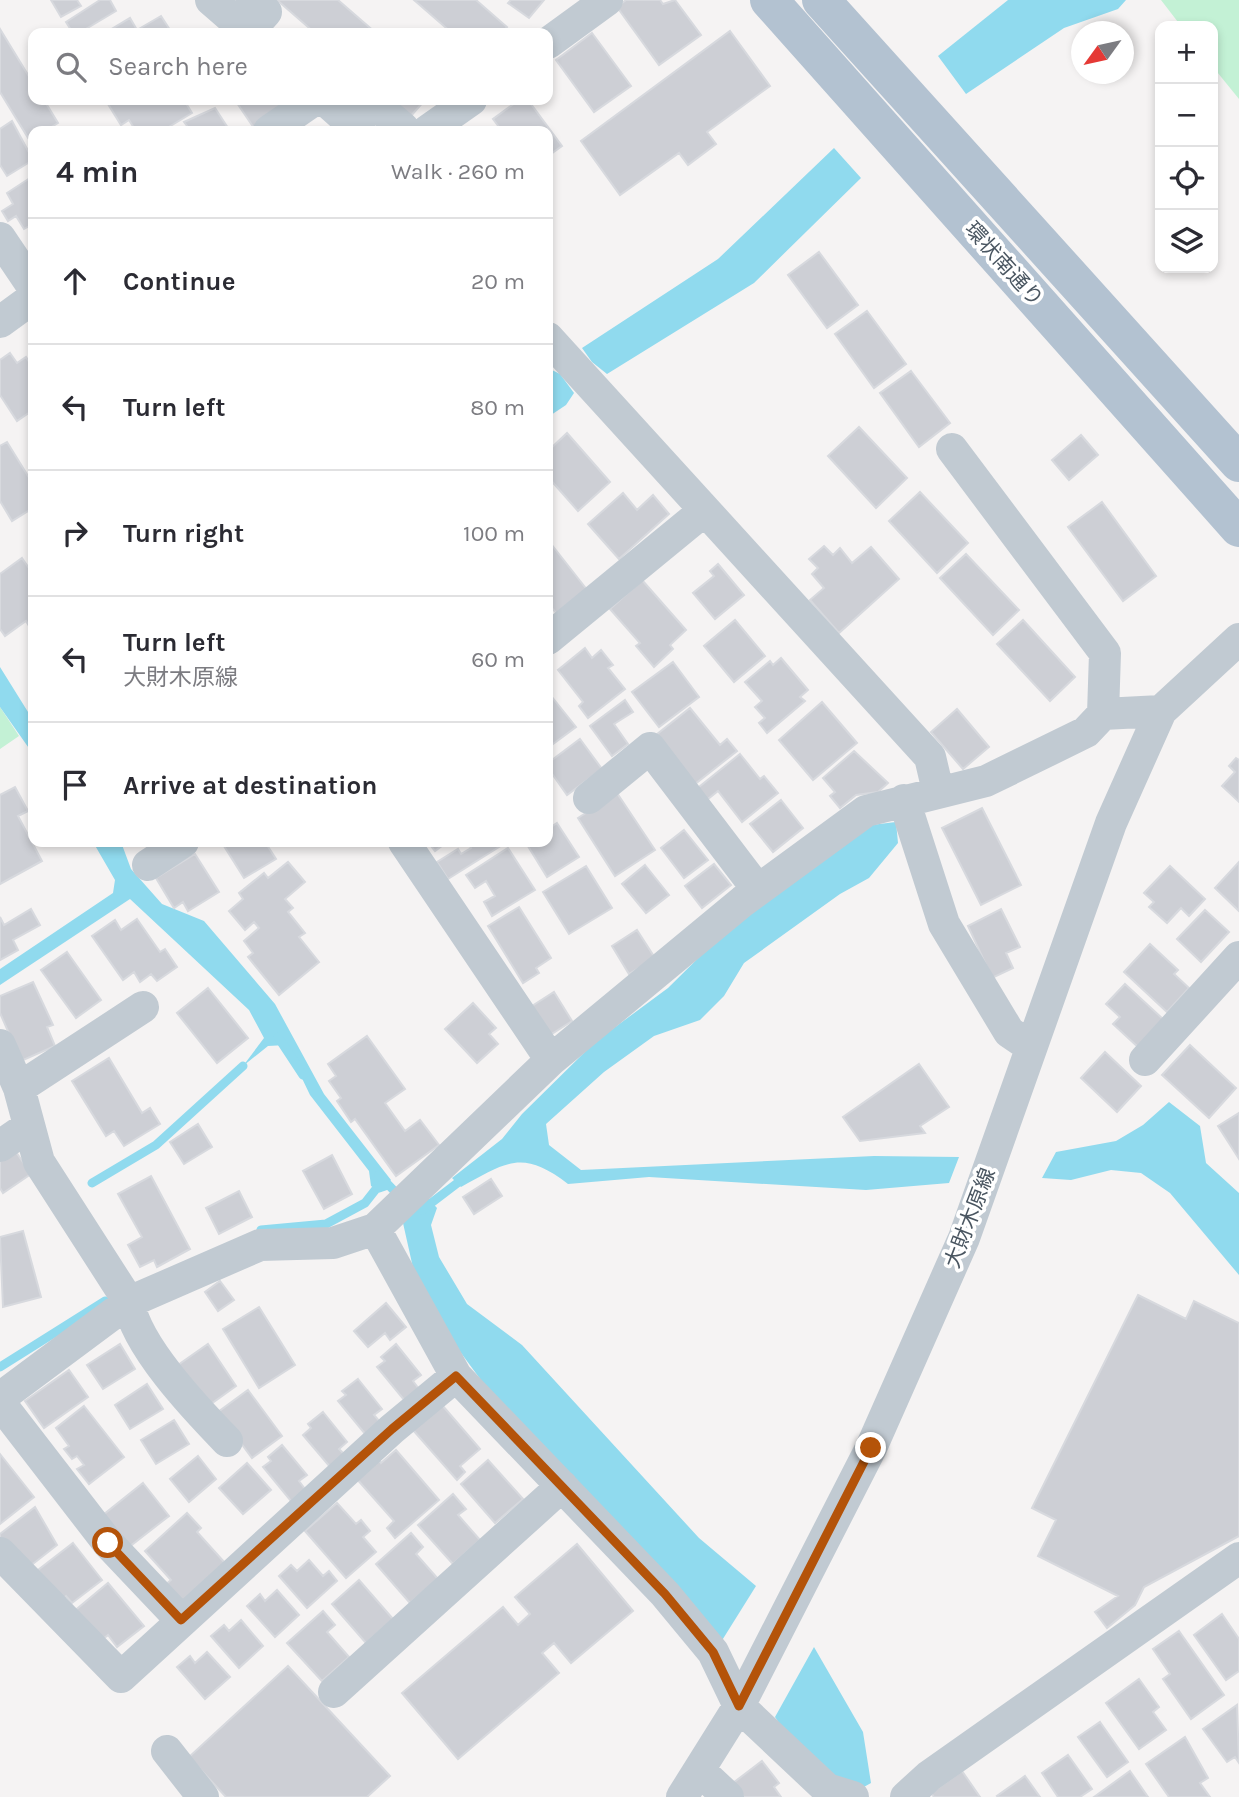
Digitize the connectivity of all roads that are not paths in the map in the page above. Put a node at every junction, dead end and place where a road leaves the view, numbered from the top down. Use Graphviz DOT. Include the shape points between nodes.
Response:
graph roads {
  1 [pos="211,0"];
  2 [pos="252,0"];
  3 [pos="607,0"];
  4 [pos="769,0"];
  5 [pos="821,0"];
  6 [pos="242,28"];
  7 [pos="253,28"];
  8 [pos="553,39"];
  9 [pos="307,105"];
  10 [pos="461,105"];
  11 [pos="353,110"];
  12 [pos="276,126"];
  13 [pos="405,126"];
  14 [pos="421,126"];
  15 [pos="0,238"];
  16 [pos="28,280"];
  17 [pos="28,302"];
  18 [pos="0,322"];
  19 [pos="553,344"];
  20 [pos="952,449"];
  21 [pos="1239,463"];
  22 [pos="704,511"];
  23 [pos="1239,528"];
  24 [pos="553,635"];
  25 [pos="1239,639"];
  26 [pos="1161,710"];
  27 [pos="1103,714"];
  28 [pos="938,791"];
  29 [pos="589,798"];
  30 [pos="904,800"];
  31 [pos="175,847"];
  32 [pos="407,847"];
  33 [pos="148,865"];
  34 [pos="758,890"];
  35 [pos="1239,957"];
  36 [pos="143,1007"];
  37 [pos="0,1045"];
  38 [pos="1031,1047"];
  39 [pos="551,1060"];
  40 [pos="1145,1060"];
  41 [pos="19,1088"];
  42 [pos="29,1126"];
  43 [pos="0,1146"];
  44 [pos="394,1210"];
  45 [pos="122,1291"];
  46 [pos="456,1376"];
  47 [pos="0,1401"];
  48 [pos="227,1441"];
  49 [pos="562,1486"];
  50 [pos="0,1553"];
  51 [pos="1239,1558"];
  52 [pos="181,1620"];
  53 [pos="334,1692"];
  54 [pos="739,1706"];
  55 [pos="167,1751"];
  56 [pos="699,1770"];
  57 [pos="203,1797"];
  58 [pos="682,1797"];
  59 [pos="728,1797"];
  60 [pos="853,1797"];
  61 [pos="906,1797"];
  1 -- 6 [label="street"];
  2 -- 7 [label="street" via="267,12"];
  3 -- 8 [label="street"];
  4 -- 23 [label="main road, 環状南通り"];
  5 -- 21 [label="main road, 環状南通り"];
  9 -- 12 [label="street"];
  10 -- 14 [label="street"];
  11 -- 13 [label="street"];
  15 -- 16 [label="street"];
  17 -- 18 [label="street"];
  19 -- 22 [label="street"];
  20 -- 27 [label="street" via="1105,653"];
  22 -- 24 [label="street"];
  22 -- 28 [label="street" via="930,757"];
  25 -- 26 [label="street, 大財木原線"];
  26 -- 27 [label="street"];
  26 -- 38 [label="street, 大財木原線" via="1111,823"];
  27 -- 28 [label="street" via="1086,732 986,781"];
  28 -- 30 [label="street"];
  29 -- 34 [label="street" via="650,748"];
  30 -- 34 [label="street" via="866,811"];
  30 -- 38 [label="street" via="944,924 1009,1032"];
  31 -- 33 [label="street"];
  32 -- 39 [label="street"];
  34 -- 39 [label="street"];
  35 -- 40 [label="street"];
  36 -- 41 [label="street"];
  37 -- 41 [label="street"];
  38 -- 54 [label="street, 大財木原線" via="964,1238 877,1436"];
  39 -- 44 [label="street"];
  41 -- 42 [label="street"];
  42 -- 43 [label="street"];
  42 -- 45 [label="street" via="39,1162"];
  44 -- 45 [label="street" via="333,1243 260,1245"];
  44 -- 46 [label="street"];
  45 -- 47 [label="street"];
  45 -- 48 [label="street" via="139,1331 191,1404"];
  46 -- 49 [label="street"];
  46 -- 52 [label="street"];
  47 -- 52 [label="street" via="108,1543"];
  49 -- 53 [label="street"];
  49 -- 54 [label="street" via="665,1594 713,1652"];
  50 -- 52 [label="street" via="121,1677"];
  51 -- 61 [label="street" via="929,1776"];
  54 -- 56 [label="street, 大財木原線"];
  54 -- 60 [label="street" via="827,1789"];
  55 -- 57 [label="street"];
  56 -- 58 [label="street, 大財木原線"];
  56 -- 59 [label="street"];
}
